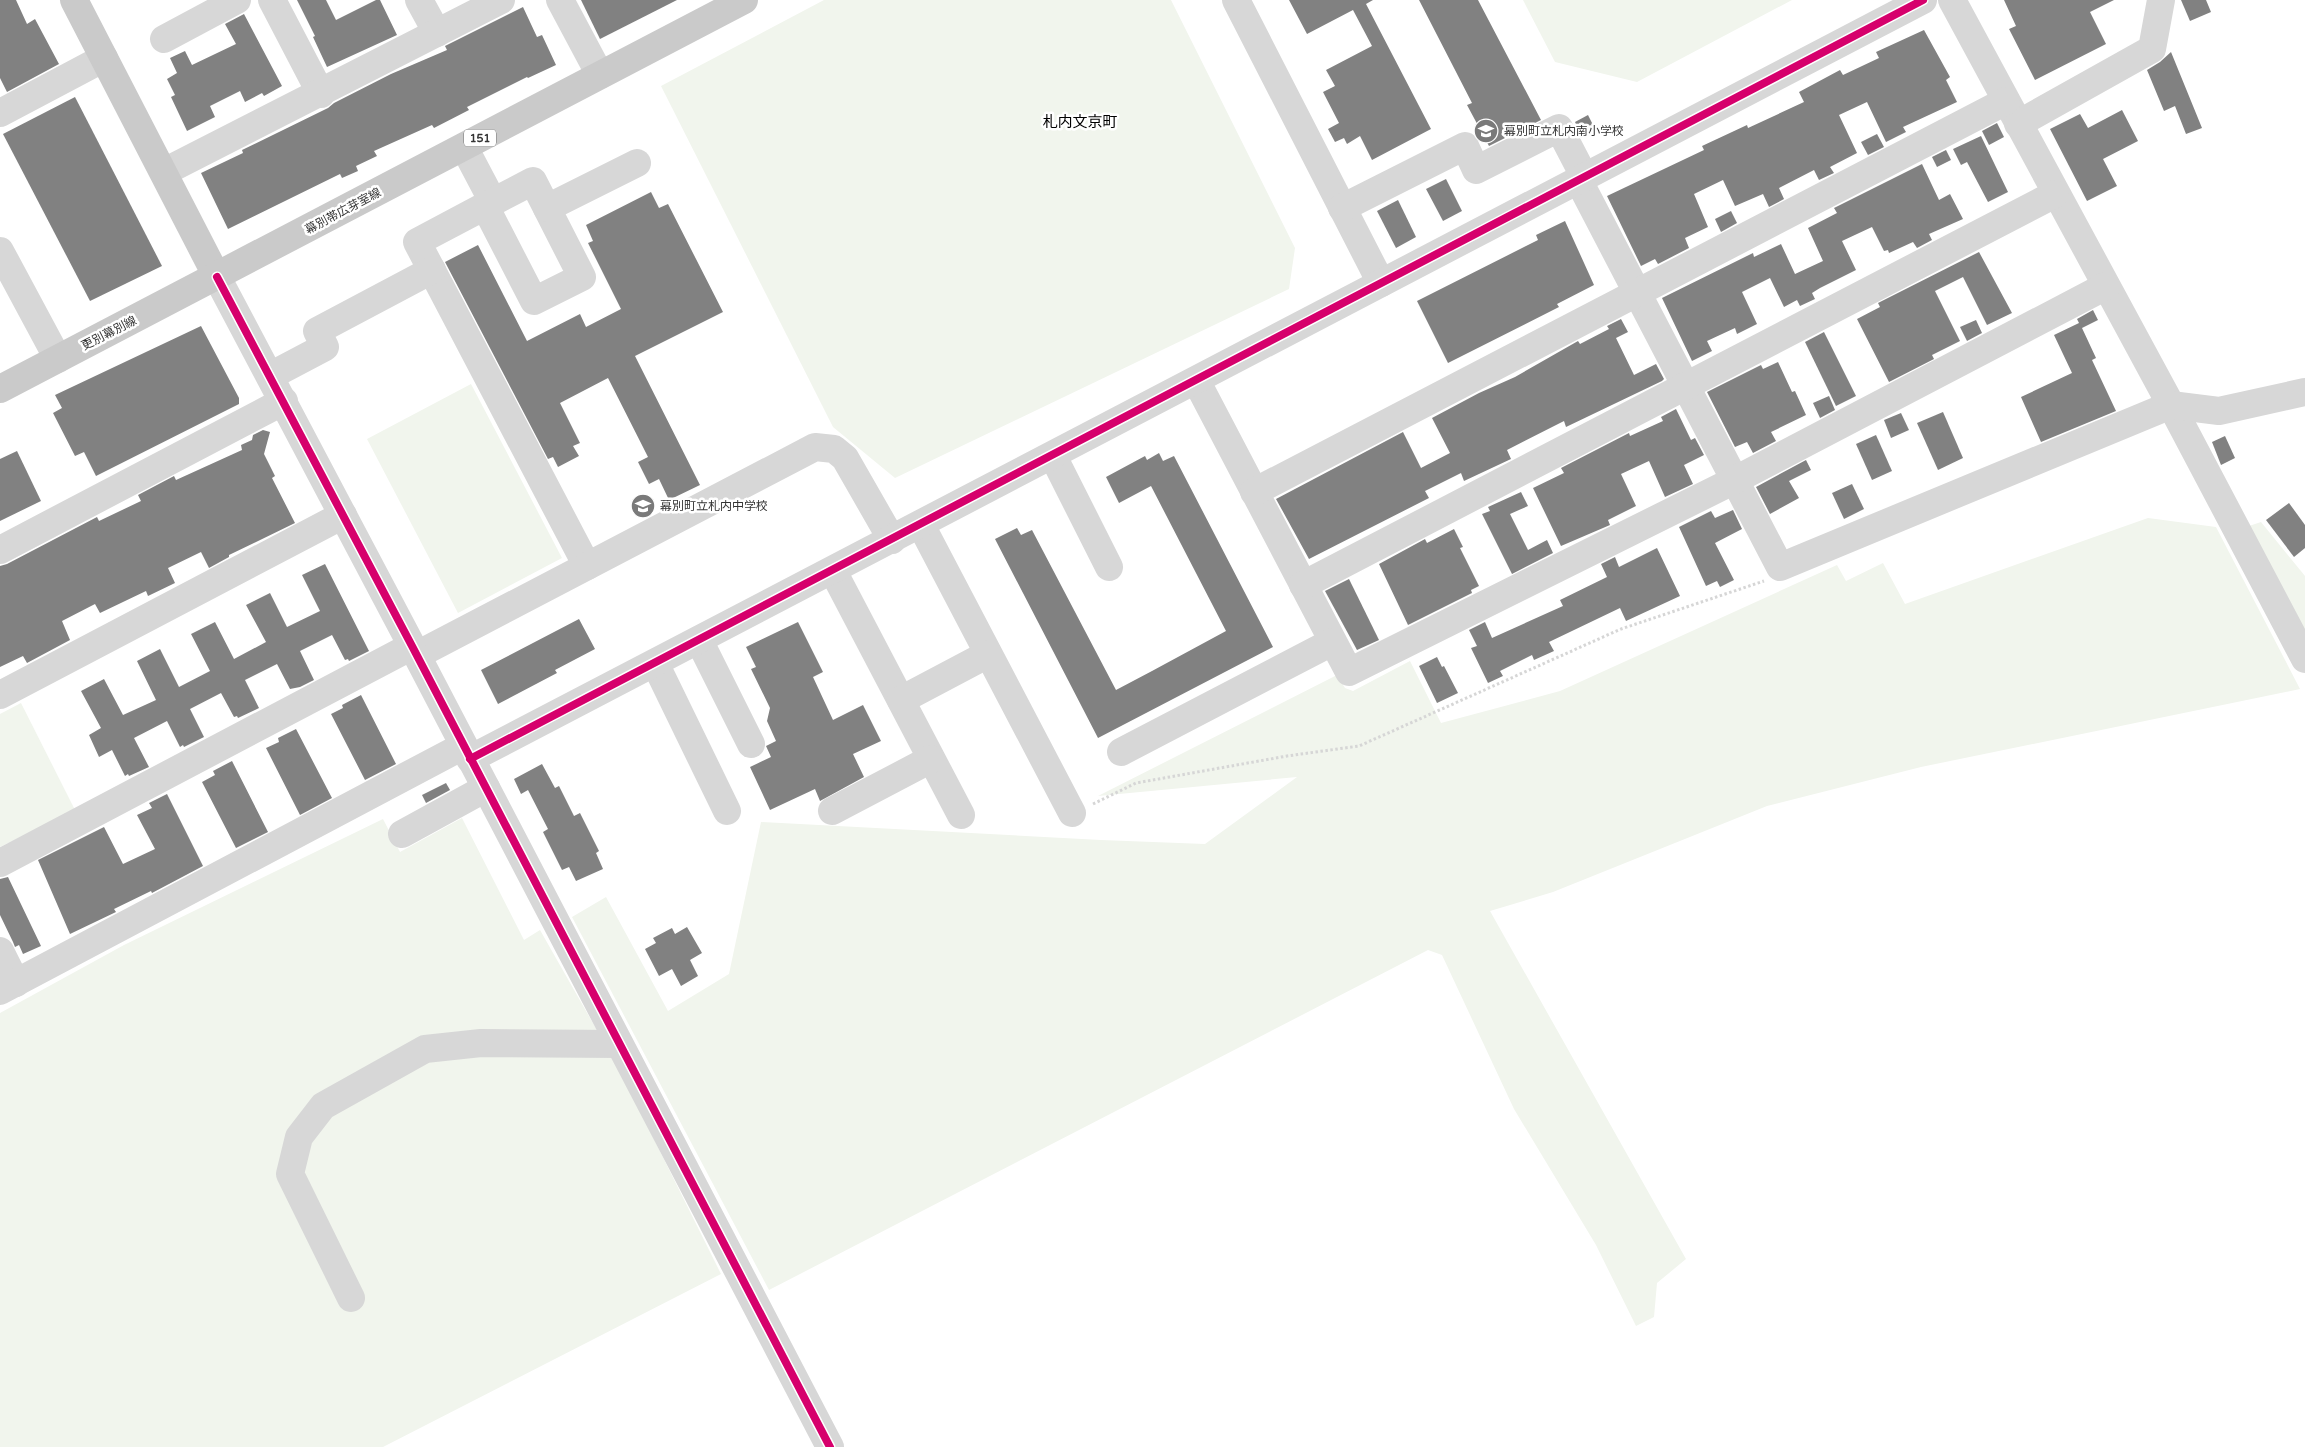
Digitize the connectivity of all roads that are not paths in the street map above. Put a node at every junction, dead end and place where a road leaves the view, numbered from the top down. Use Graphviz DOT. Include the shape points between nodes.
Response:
graph roads {
  1 [pos="74,0"];
  2 [pos="237,0"];
  3 [pos="272,0"];
  4 [pos="419,0"];
  5 [pos="501,0"];
  6 [pos="560,0"];
  7 [pos="744,0"];
  8 [pos="1236,0"];
  9 [pos="1924,0"];
  10 [pos="1952,0"];
  11 [pos="2161,0"];
  12 [pos="437,33"];
  13 [pos="164,39"];
  14 [pos="104,58"];
  15 [pos="600,75"];
  16 [pos="321,94"];
  17 [pos="2012,112"];
  18 [pos="0,113"];
  19 [pos="464,146"];
  20 [pos="637,163"];
  21 [pos="164,172"];
  22 [pos="1582,180"];
  23 [pos="2055,194"];
  24 [pos="489,204"];
  25 [pos="547,208"];
  26 [pos="1342,208"];
  27 [pos="0,250"];
  28 [pos="432,270"];
  29 [pos="217,277"];
  30 [pos="1381,283"];
  31 [pos="2106,286"];
  32 [pos="1636,292"];
  33 [pos="58,359"];
  34 [pos="270,376"];
  35 [pos="1197,382"];
  36 [pos="1685,385"];
  37 [pos="0,389"];
  38 [pos="2305,392"];
  39 [pos="284,401"];
  40 [pos="2171,405"];
  41 [pos="1053,456"];
  42 [pos="1735,480"];
  43 [pos="1254,492"];
  44 [pos="343,515"];
  45 [pos="921,525"];
  46 [pos="892,540"];
  47 [pos="0,550"];
  48 [pos="587,566"];
  49 [pos="1109,567"];
  50 [pos="833,571"];
  51 [pos="1303,585"];
  52 [pos="699,640"];
  53 [pos="1332,642"];
  54 [pos="415,651"];
  55 [pos="988,654"];
  56 [pos="2305,658"];
  57 [pos="655,663"];
  58 [pos="0,695"];
  59 [pos="901,700"];
  60 [pos="751,744"];
  61 [pos="466,752"];
  62 [pos="1121,752"];
  63 [pos="931,759"];
  64 [pos="486,788"];
  65 [pos="832,810"];
  66 [pos="727,811"];
  67 [pos="1072,813"];
  68 [pos="961,815"];
  69 [pos="402,834"];
  70 [pos="0,863"];
  71 [pos="0,950"];
  72 [pos="8,987"];
  73 [pos="619,1044"];
  74 [pos="351,1298"];
  75 [pos="830,1447"];
  1 -- 14 [label="main road"];
  2 -- 13 [label="street"];
  3 -- 16 [label="street"];
  4 -- 12 [label="street"];
  5 -- 12 [label="street"];
  6 -- 15 [label="street"];
  7 -- 15 [label="main road, 幕別帯広芽室線 / 151"];
  8 -- 26 [label="street"];
  9 -- 22 [label="street"];
  10 -- 17 [label="street"];
  11 -- 17 [label="street" via="2152,49"];
  12 -- 16 [label="street"];
  14 -- 18 [label="street"];
  14 -- 21 [label="main road"];
  15 -- 19 [label="main road, 幕別帯広芽室線 / 151"];
  16 -- 21 [label="street"];
  17 -- 23 [label="street"];
  17 -- 32 [label="street"];
  19 -- 24 [label="street"];
  19 -- 29 [label="main road, 幕別帯広芽室線 / 151"];
  20 -- 25 [label="street"];
  21 -- 29 [label="main road"];
  22 -- 26 [label="street" via="1560,128 1476,170 1465,146"];
  22 -- 30 [label="street"];
  22 -- 32 [label="street"];
  23 -- 31 [label="street"];
  23 -- 36 [label="street"];
  24 -- 25 [label="street" via="533,181"];
  24 -- 25 [label="street" via="534,302 582,277"];
  24 -- 28 [label="street" via="417,242"];
  26 -- 30 [label="street"];
  27 -- 33 [label="street"];
  28 -- 34 [label="street" via="317,331 325,347"];
  28 -- 48 [label="street"];
  29 -- 33 [label="main road, 更別幕別線"];
  29 -- 34 [label="street"];
  30 -- 35 [label="street"];
  31 -- 40 [label="street"];
  31 -- 42 [label="street"];
  32 -- 36 [label="street"];
  32 -- 43 [label="street"];
  33 -- 37 [label="main road, 更別幕別線"];
  34 -- 39 [label="street"];
  35 -- 41 [label="street"];
  35 -- 43 [label="street"];
  36 -- 42 [label="street"];
  36 -- 51 [label="street"];
  38 -- 40 [label="street" via="2219,411"];
  39 -- 44 [label="street"];
  39 -- 47 [label="street"];
  40 -- 42 [label="street" via="1780,567"];
  40 -- 56 [label="street"];
  41 -- 45 [label="street"];
  41 -- 49 [label="street"];
  42 -- 53 [label="street" via="1349,672"];
  43 -- 51 [label="street"];
  44 -- 54 [label="street"];
  44 -- 58 [label="street"];
  45 -- 46 [label="street"];
  45 -- 55 [label="street"];
  46 -- 48 [label="street" via="845,458 834,449 815,447"];
  46 -- 50 [label="street"];
  48 -- 54 [label="street"];
  50 -- 52 [label="street"];
  50 -- 59 [label="street"];
  51 -- 53 [label="street"];
  52 -- 57 [label="street"];
  52 -- 60 [label="street"];
  53 -- 62 [label="street"];
  54 -- 61 [label="street"];
  54 -- 70 [label="street"];
  55 -- 59 [label="street"];
  55 -- 67 [label="street"];
  57 -- 61 [label="street"];
  57 -- 66 [label="street"];
  59 -- 63 [label="street"];
  61 -- 64 [label="street"];
  61 -- 72 [label="street"];
  63 -- 65 [label="street"];
  63 -- 68 [label="street"];
  64 -- 69 [label="street"];
  64 -- 73 [label="street"];
  71 -- 72 [label="street"];
  73 -- 74 [label="street" via="481,1043 425,1049 323,1106 299,1137 290,1174"];
  73 -- 75 [label="street"];
}
